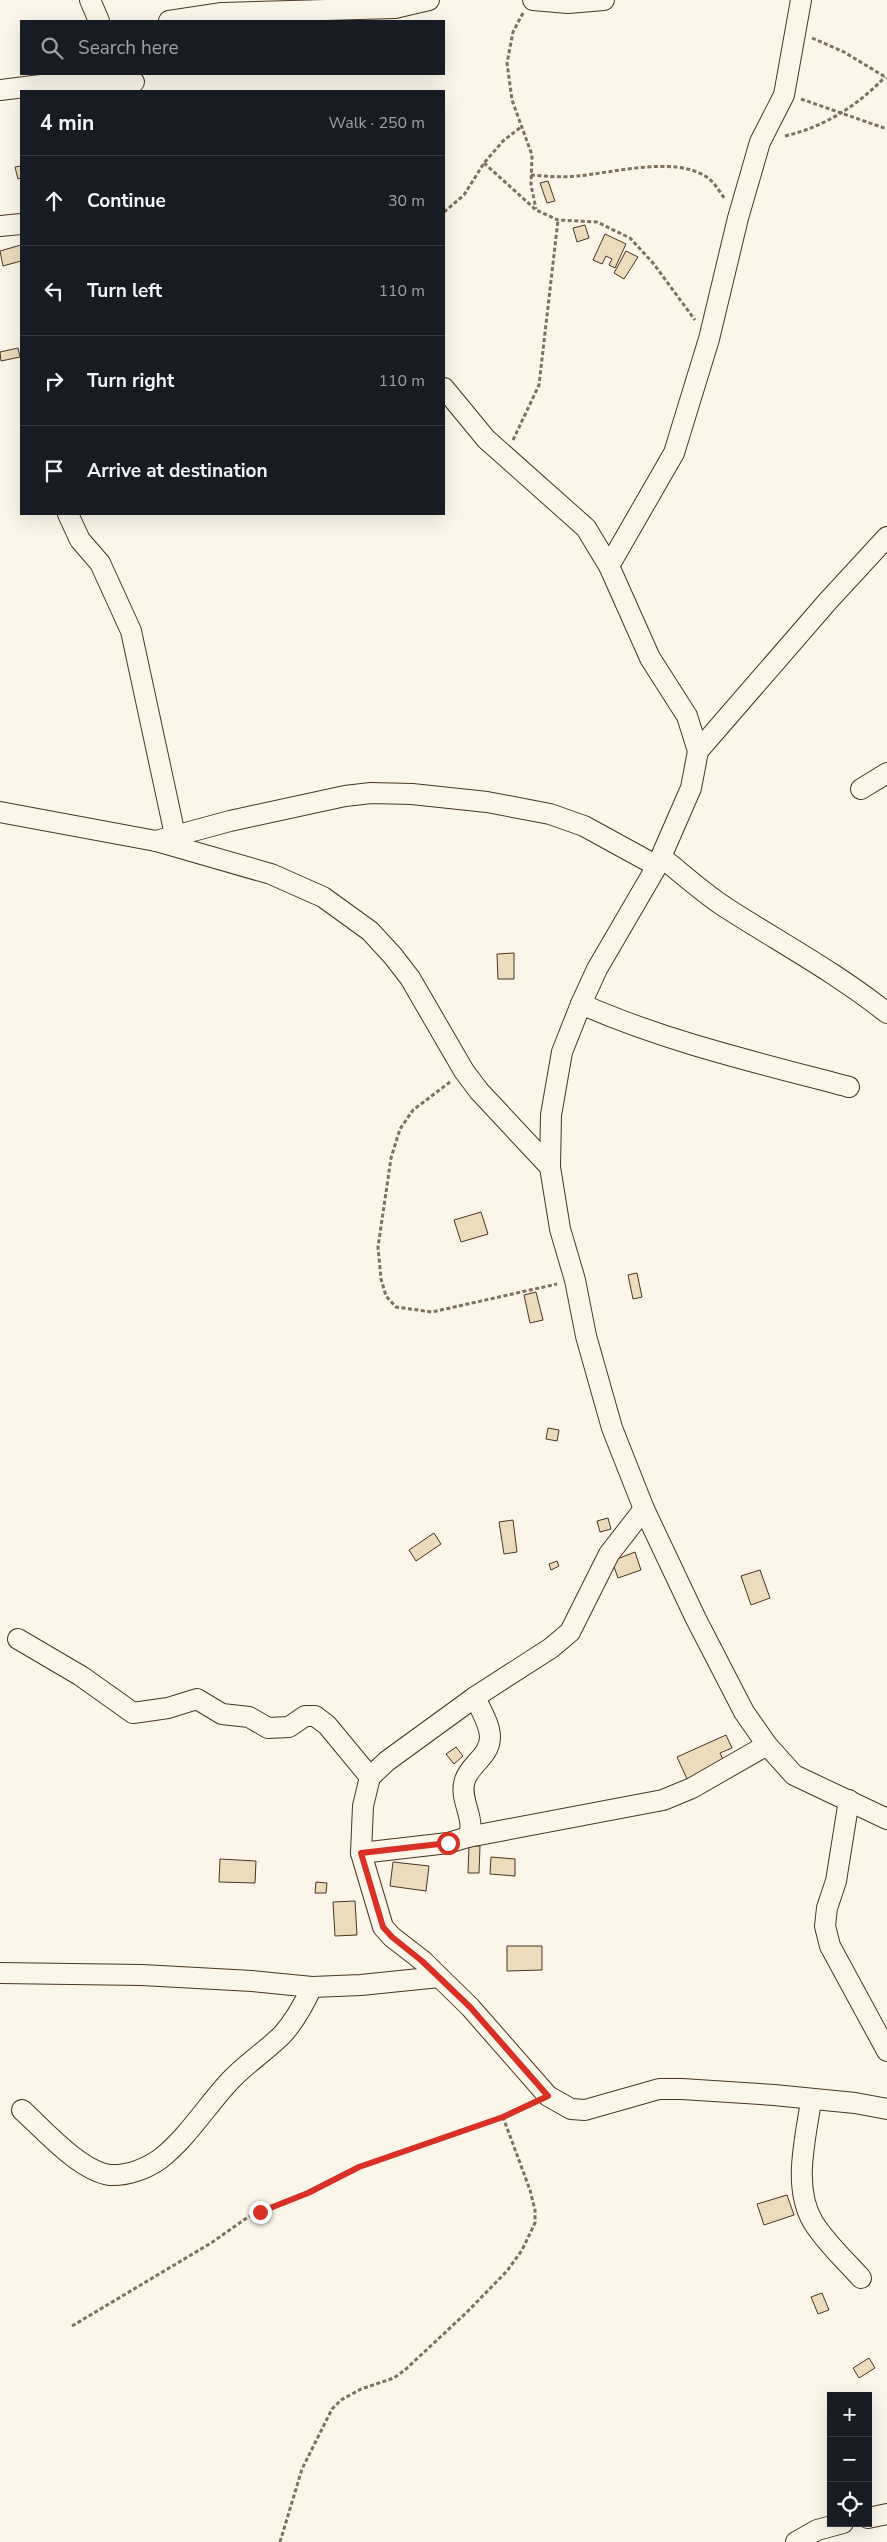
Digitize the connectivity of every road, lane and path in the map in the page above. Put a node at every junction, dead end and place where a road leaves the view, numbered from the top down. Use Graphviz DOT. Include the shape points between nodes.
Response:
graph roads {
  1 [pos="90,0"];
  2 [pos="429,0"];
  3 [pos="604,0"];
  4 [pos="801,0"];
  5 [pos="530,4"];
  6 [pos="100,20"];
  7 [pos="175,20"];
  8 [pos="795,30"];
  9 [pos="886,78"];
  10 [pos="135,82"];
  11 [pos="0,90"];
  12 [pos="784,95"];
  13 [pos="843,111"];
  14 [pos="521,127"];
  15 [pos="887,129"];
  16 [pos="760,142"];
  17 [pos="484,163"];
  18 [pos="531,175"];
  19 [pos="536,210"];
  20 [pos="445,211"];
  21 [pos="738,218"];
  22 [pos="558,220"];
  23 [pos="20,224"];
  24 [pos="0,226"];
  25 [pos="709,339"];
  26 [pos="445,392"];
  27 [pos="505,456"];
  28 [pos="68,515"];
  29 [pos="887,537"];
  30 [pos="609,566"];
  31 [pos="698,751"];
  32 [pos="887,773"];
  33 [pos="860,789"];
  34 [pos="0,812"];
  35 [pos="175,835"];
  36 [pos="156,841"];
  37 [pos="659,862"];
  38 [pos="581,1004"];
  39 [pos="887,1013"];
  40 [pos="464,1071"];
  41 [pos="849,1088"];
  42 [pos="550,1167"];
  43 [pos="575,1280"];
  44 [pos="644,1509"];
  45 [pos="18,1639"];
  46 [pos="475,1697"];
  47 [pos="767,1745"];
  48 [pos="370,1777"];
  49 [pos="849,1800"];
  50 [pos="887,1819"];
  51 [pos="468,1837"];
  52 [pos="361,1853"];
  53 [pos="0,1973"];
  54 [pos="439,1977"];
  55 [pos="312,1987"];
  56 [pos="887,2051"];
  57 [pos="548,2096"];
  58 [pos="811,2100"];
  59 [pos="22,2110"];
  60 [pos="887,2110"];
  61 [pos="503,2117"];
  62 [pos="861,2278"];
  63 [pos="72,2326"];
  64 [pos="887,2514"];
  65 [pos="872,2517"];
  66 [pos="829,2527"];
  67 [pos="280,2542"];
  68 [pos="796,2542"];
  1 -- 6 [label="street"];
  2 -- 7 [label="street" via="395,8 222,13"];
  3 -- 5 [label="street"];
  4 -- 8 [label="street"];
  5 -- 14 [label="path" via="512,32 507,63 512,100"];
  8 -- 9 [label="path" via="844,52"];
  8 -- 12 [label="street"];
  9 -- 13 [label="path"];
  10 -- 11 [label="street" via="50,84"];
  12 -- 13 [label="path"];
  12 -- 16 [label="street"];
  13 -- 15 [label="path"];
  13 -- 16 [label="path" via="828,122 805,131"];
  14 -- 17 [label="path" via="503,141"];
  14 -- 18 [label="path" via="532,155"];
  16 -- 21 [label="street"];
  17 -- 19 [label="path"];
  17 -- 20 [label="path" via="464,195"];
  18 -- 19 [label="path"];
  18 -- 21 [label="path" via="576,176 624,168 687,169 704,175 714,184"];
  19 -- 22 [label="path"];
  21 -- 25 [label="street"];
  22 -- 25 [label="path" via="597,222 630,238 653,262"];
  22 -- 27 [label="path" via="539,385"];
  23 -- 24 [label="street"];
  25 -- 30 [label="street" via="674,453"];
  26 -- 27 [label="street"];
  27 -- 30 [label="street" via="586,528"];
  28 -- 35 [label="street" via="80,540 100,563 131,631"];
  29 -- 31 [label="street"];
  30 -- 31 [label="street" via="650,658 688,716"];
  31 -- 37 [label="street" via="691,788"];
  32 -- 33 [label="street"];
  34 -- 36 [label="street"];
  35 -- 36 [label="street"];
  35 -- 37 [label="street" via="345,796 412,794 488,802 550,814 584,826"];
  36 -- 40 [label="street" via="271,874 315,892 348,913 370,931 410,978"];
  37 -- 38 [label="street"];
  37 -- 39 [label="street" via="726,908 859,990"];
  38 -- 41 [label="street" via="673,1039"];
  38 -- 42 [label="street" via="562,1052 555,1087 549,1140"];
  40 -- 42 [label="street"];
  40 -- 43 [label="path" via="413,1110 400,1129 391,1158 378,1247 386,1296 396,1307 432,1312"];
  42 -- 43 [label="street" via="560,1229"];
  43 -- 44 [label="street" via="586,1336 612,1428"];
  44 -- 46 [label="street" via="609,1554 570,1632"];
  44 -- 47 [label="street" via="744,1712"];
  45 -- 48 [label="street" via="81,1676 133,1712 168,1708 197,1699 222,1714 249,1717 268,1728 289,1727 305,1716 315,1716 327,1725"];
  46 -- 48 [label="street"];
  46 -- 51 [label="street" via="490,1735 484,1754 464,1780 470,1823"];
  47 -- 49 [label="street" via="794,1775"];
  47 -- 51 [label="street" via="692,1788 663,1800"];
  48 -- 52 [label="street" via="362,1806"];
  49 -- 50 [label="street"];
  49 -- 56 [label="street" via="825,1926 830,1946"];
  51 -- 52 [label="street" via="448,1843"];
  52 -- 54 [label="street" via="383,1927"];
  53 -- 55 [label="street" via="142,1975"];
  54 -- 55 [label="street"];
  54 -- 57 [label="street" via="470,2007"];
  55 -- 59 [label="street" via="301,2011 282,2035 230,2081 174,2146 142,2169 109,2175 95,2169 64,2148"];
  57 -- 58 [label="street" via="571,2109 585,2110 659,2090 729,2091"];
  57 -- 61 [label="path"];
  58 -- 60 [label="street" via="855,2103"];
  58 -- 62 [label="street" via="802,2179 807,2208 826,2239"];
  61 -- 63 [label="path" via="366,2164 308,2193 248,2217 211,2243"];
  61 -- 67 [label="path" via="535,2210 535,2223 522,2250 466,2313 406,2368 387,2381 361,2389 341,2400 332,2409 302,2470"];
  64 -- 65 [label="street"];
  66 -- 68 [label="street"];
}
